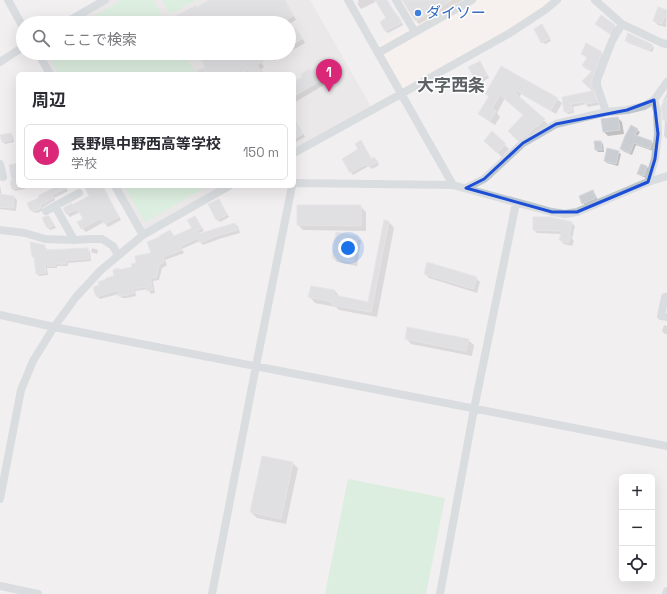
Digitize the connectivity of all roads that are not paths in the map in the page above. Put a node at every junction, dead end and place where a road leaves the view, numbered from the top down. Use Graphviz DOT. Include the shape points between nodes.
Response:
graph roads {
  1 [pos="8,0"];
  2 [pos="106,0"];
  3 [pos="348,0"];
  4 [pos="396,0"];
  5 [pos="472,0"];
  6 [pos="557,0"];
  7 [pos="595,0"];
  8 [pos="17,16"];
  9 [pos="77,16"];
  10 [pos="622,24"];
  11 [pos="415,32"];
  12 [pos="667,44"];
  13 [pos="16,52"];
  14 [pos="378,53"];
  15 [pos="42,60"];
  16 [pos="0,62"];
  17 [pos="49,72"];
  18 [pos="667,82"];
  19 [pos="401,94"];
  20 [pos="654,100"];
  21 [pos="606,112"];
  22 [pos="296,152"];
  23 [pos="0,164"];
  24 [pos="667,176"];
  25 [pos="4,177"];
  26 [pos="648,182"];
  27 [pos="296,183"];
  28 [pos="453,185"];
  29 [pos="116,188"];
  30 [pos="225,188"];
  31 [pos="292,188"];
  32 [pos="466,188"];
  33 [pos="79,193"];
  34 [pos="516,203"];
  35 [pos="55,206"];
  36 [pos="46,211"];
  37 [pos="0,230"];
  38 [pos="143,235"];
  39 [pos="74,240"];
  40 [pos="118,255"];
  41 [pos="667,297"];
  42 [pos="0,315"];
  43 [pos="667,317"];
  44 [pos="54,327"];
  45 [pos="256,366"];
  46 [pos="474,409"];
  47 [pos="667,446"];
  48 [pos="0,499"];
  49 [pos="0,586"];
  50 [pos="38,594"];
  51 [pos="212,594"];
  52 [pos="440,594"];
  1 -- 8 [label="street"];
  2 -- 9 [label="street"];
  3 -- 14 [label="street"];
  4 -- 11 [label="street"];
  5 -- 11 [label="street"];
  6 -- 19 [label="street" via="510,33"];
  7 -- 10 [label="street"];
  10 -- 12 [label="street"];
  10 -- 21 [label="street" via="612,41 597,80"];
  11 -- 14 [label="street"];
  13 -- 16 [label="street"];
  14 -- 19 [label="street"];
  15 -- 17 [label="street"];
  18 -- 20 [label="street"];
  19 -- 22 [label="street"];
  19 -- 28 [label="street"];
  20 -- 21 [label="street" via="644,106"];
  20 -- 26 [label="street" via="658,134 655,159"];
  21 -- 32 [label="street" via="556,124 540,132 523,143 484,179"];
  23 -- 25 [label="street"];
  24 -- 26 [label="street"];
  26 -- 34 [label="street" via="577,212 565,214"];
  27 -- 28 [label="street"];
  28 -- 32 [label="street"];
  29 -- 38 [label="street"];
  30 -- 38 [label="street"];
  31 -- 45 [label="street"];
  32 -- 34 [label="street"];
  33 -- 35 [label="street"];
  34 -- 46 [label="street"];
  35 -- 36 [label="street"];
  35 -- 39 [label="street"];
  37 -- 39 [label="street" via="45,239"];
  38 -- 40 [label="street"];
  39 -- 40 [label="street" via="102,239 113,246"];
  40 -- 44 [label="street" via="76,297"];
  41 -- 43 [label="street" via="661,316"];
  42 -- 44 [label="street"];
  44 -- 45 [label="street"];
  44 -- 48 [label="street" via="33,361 21,390"];
  45 -- 46 [label="street"];
  45 -- 51 [label="street"];
  46 -- 47 [label="street"];
  46 -- 52 [label="street"];
  49 -- 50 [label="street"];
}
